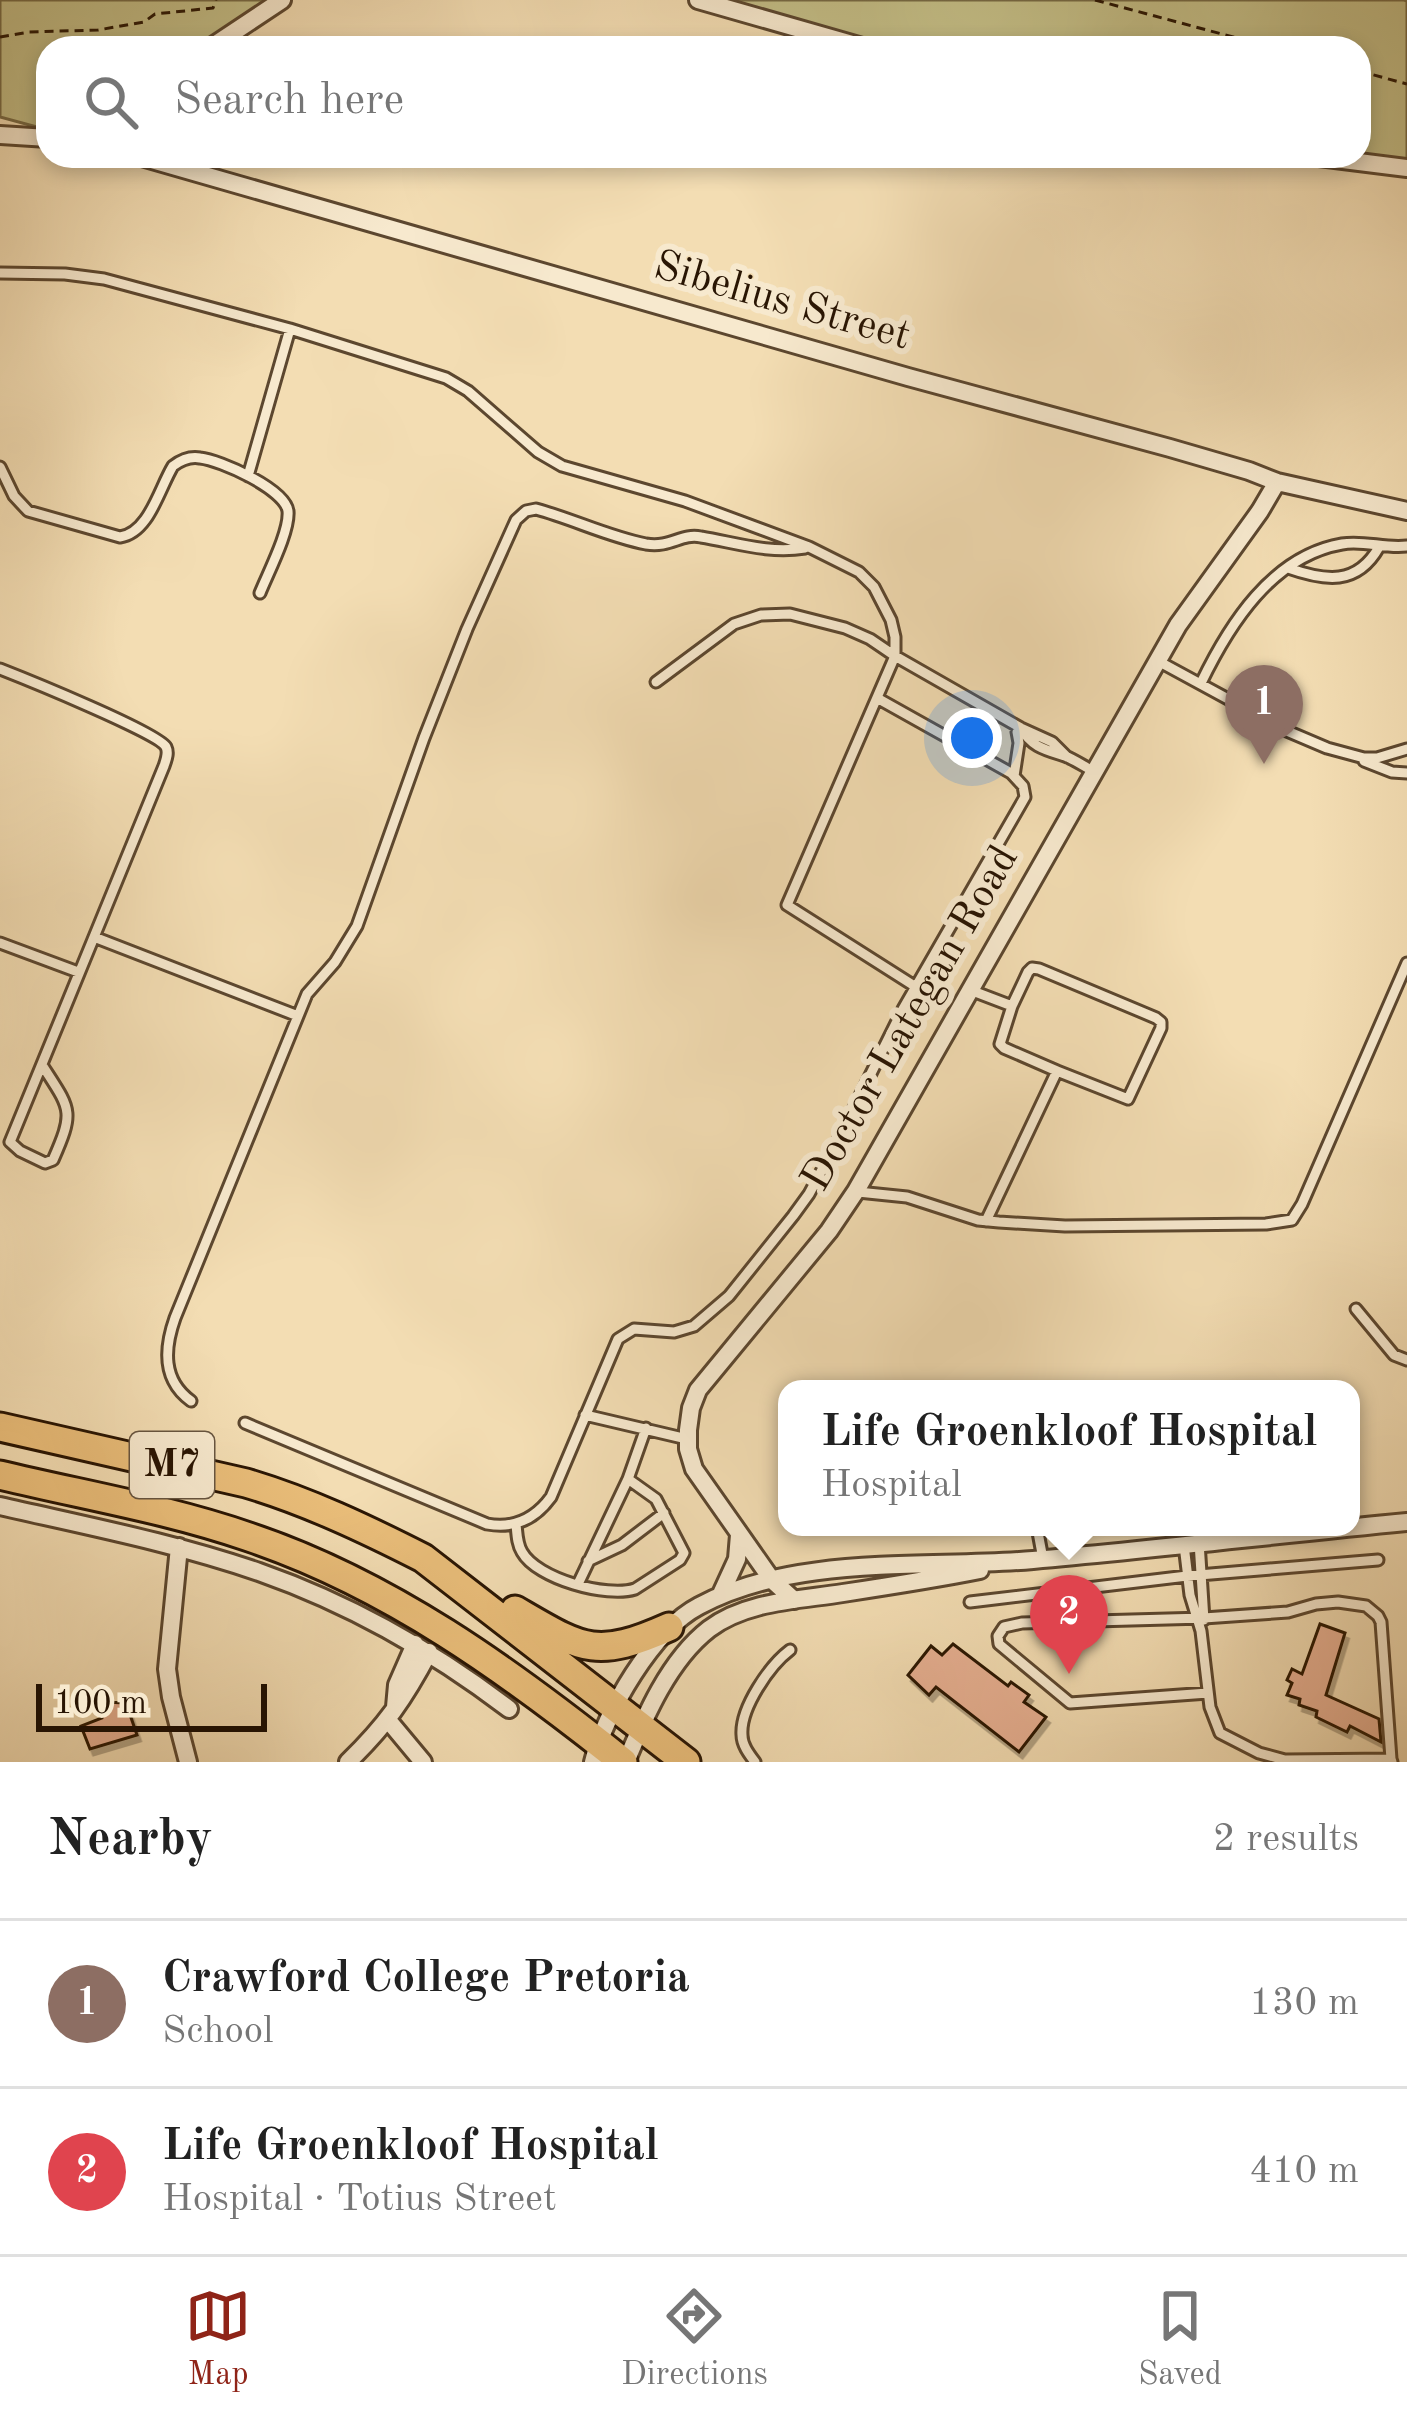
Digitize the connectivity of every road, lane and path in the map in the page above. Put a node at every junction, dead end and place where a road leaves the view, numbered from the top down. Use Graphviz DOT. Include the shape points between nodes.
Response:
graph roads {
  1 [pos="216,0"];
  2 [pos="282,0"];
  3 [pos="698,0"];
  4 [pos="1095,0"];
  5 [pos="228,36"];
  6 [pos="824,36"];
  7 [pos="1229,36"];
  8 [pos="0,37"];
  9 [pos="1371,74"];
  10 [pos="1407,84"];
  11 [pos="0,135"];
  12 [pos="36,137"];
  13 [pos="1371,164"];
  14 [pos="180,168"];
  15 [pos="1407,168"];
  16 [pos="0,273"];
  17 [pos="290,328"];
  18 [pos="0,467"];
  19 [pos="248,476"];
  20 [pos="1276,482"];
  21 [pos="1407,512"];
  22 [pos="1407,546"];
  23 [pos="809,547"];
  24 [pos="1379,547"];
  25 [pos="1288,568"];
  26 [pos="260,593"];
  27 [pos="895,656"];
  28 [pos="1158,661"];
  29 [pos="0,669"];
  30 [pos="656,682"];
  31 [pos="1201,683"];
  32 [pos="877,698"];
  33 [pos="1016,725"];
  34 [pos="1407,749"];
  35 [pos="1348,755"];
  36 [pos="1095,772"];
  37 [pos="1407,773"];
  38 [pos="1015,776"];
  39 [pos="94,937"];
  40 [pos="0,943"];
  41 [pos="1407,963"];
  42 [pos="78,972"];
  43 [pos="916,987"];
  44 [pos="970,990"];
  45 [pos="1012,1006"];
  46 [pos="298,1016"];
  47 [pos="42,1064"];
  48 [pos="1057,1071"];
  49 [pos="856,1191"];
  50 [pos="986,1221"];
  51 [pos="1356,1309"];
  52 [pos="1407,1360"];
  53 [pos="191,1401"];
  54 [pos="585,1415"];
  55 [pos="245,1423"];
  56 [pos="0,1427"];
  57 [pos="646,1428"];
  58 [pos="687,1439"];
  59 [pos="0,1475"];
  60 [pos="628,1479"];
  61 [pos="0,1506"];
  62 [pos="664,1513"];
  63 [pos="1407,1522"];
  64 [pos="516,1524"];
  65 [pos="1360,1527"];
  66 [pos="739,1535"];
  67 [pos="1036,1536"];
  68 [pos="1264,1536"];
  69 [pos="1192,1543"];
  70 [pos="179,1547"];
  71 [pos="422,1558"];
  72 [pos="1036,1559"];
  73 [pos="1378,1560"];
  74 [pos="588,1562"];
  75 [pos="1187,1576"];
  76 [pos="1202,1576"];
  77 [pos="772,1580"];
  78 [pos="578,1584"];
  79 [pos="720,1596"];
  80 [pos="794,1600"];
  81 [pos="970,1601"];
  82 [pos="754,1608"];
  83 [pos="1200,1618"];
  84 [pos="669,1627"];
  85 [pos="422,1648"];
  86 [pos="790,1650"];
  87 [pos="1208,1693"];
  88 [pos="616,1707"];
  89 [pos="509,1709"];
  90 [pos="391,1714"];
  91 [pos="640,1726"];
  92 [pos="596,1752"];
  93 [pos="1391,1761"];
  94 [pos="188,1762"];
  95 [pos="348,1762"];
  96 [pos="423,1762"];
  97 [pos="625,1762"];
  98 [pos="686,1762"];
  99 [pos="754,1762"];
  1 -- 8 [label="path" via="213,8 98,30"];
  2 -- 5 [label="street"];
  3 -- 6 [label="street"];
  4 -- 7 [label="path"];
  9 -- 10 [label="path"];
  11 -- 12 [label="street"];
  13 -- 15 [label="street"];
  14 -- 20 [label="street, Sibelius Street"];
  16 -- 17 [label="lane" via="104,279"];
  17 -- 19 [label="lane"];
  17 -- 23 [label="lane" via="446,378 562,466 685,500"];
  18 -- 19 [label="lane" via="28,511 120,537 142,523 177,463 199,458"];
  19 -- 26 [label="lane" via="288,510"];
  20 -- 21 [label="street, Sibelius Street"];
  20 -- 28 [label="street, Doctor Lategan Road"];
  22 -- 24 [label="lane"];
  23 -- 27 [label="lane" via="874,587 891,620"];
  23 -- 46 [label="lane" via="761,549 695,536 657,545 536,509 519,516 441,694 357,926"];
  24 -- 25 [label="lane" via="1344,543"];
  24 -- 25 [label="lane" via="1344,576"];
  25 -- 31 [label="lane" via="1221,642"];
  27 -- 30 [label="lane" via="845,628 774,613 734,624"];
  27 -- 32 [label="lane"];
  27 -- 33 [label="lane"];
  28 -- 31 [label="lane"];
  28 -- 36 [label="street, Doctor Lategan Road"];
  29 -- 39 [label="lane" via="168,750"];
  31 -- 35 [label="lane"];
  32 -- 38 [label="lane"];
  32 -- 43 [label="lane" via="787,905"];
  33 -- 36 [label="lane" via="1038,747"];
  33 -- 38 [label="lane"];
  34 -- 35 [label="lane"];
  35 -- 37 [label="lane"];
  36 -- 44 [label="street, Doctor Lategan Road"];
  38 -- 43 [label="lane" via="1024,786 1021,806"];
  39 -- 42 [label="lane"];
  39 -- 46 [label="lane"];
  40 -- 42 [label="lane"];
  41 -- 50 [label="lane" via="1292,1220"];
  42 -- 47 [label="lane"];
  43 -- 54 [label="lane" via="793,1216 694,1326 634,1329 618,1339"];
  44 -- 45 [label="lane"];
  44 -- 49 [label="street, Doctor Lategan Road"];
  45 -- 48 [label="lane" via="1000,1044"];
  45 -- 48 [label="lane" via="1028,972 1039,968 1161,1022 1128,1099"];
  46 -- 53 [label="lane" via="168,1338 167,1366"];
  47 -- 47 [label="lane" via="69,1123 45,1162 10,1142"];
  48 -- 50 [label="lane"];
  49 -- 50 [label="lane"];
  49 -- 58 [label="street, Doctor Lategan Road" via="700,1387"];
  51 -- 52 [label="lane"];
  54 -- 57 [label="lane"];
  54 -- 64 [label="lane" via="551,1497"];
  55 -- 64 [label="lane" via="487,1524"];
  56 -- 71 [label="main road, M7" via="280,1493"];
  57 -- 58 [label="lane"];
  57 -- 60 [label="lane"];
  58 -- 66 [label="street" via="698,1477"];
  59 -- 92 [label="main road, M7" via="210,1524 322,1565 436,1625"];
  60 -- 62 [label="lane"];
  60 -- 74 [label="lane"];
  61 -- 70 [label="street"];
  62 -- 74 [label="lane"];
  62 -- 78 [label="lane" via="684,1550 680,1560 628,1592"];
  63 -- 65 [label="street"];
  64 -- 78 [label="lane" via="529,1562"];
  66 -- 77 [label="street"];
  66 -- 79 [label="street"];
  67 -- 72 [label="lane"];
  68 -- 69 [label="street"];
  69 -- 72 [label="street"];
  69 -- 75 [label="lane"];
  69 -- 76 [label="lane"];
  70 -- 85 [label="street" via="301,1588"];
  70 -- 94 [label="street" via="167,1670"];
  71 -- 84 [label="main road" via="573,1642 619,1646"];
  71 -- 88 [label="main road, M7"];
  72 -- 77 [label="street"];
  72 -- 80 [label="street"];
  73 -- 76 [label="lane"];
  74 -- 78 [label="lane"];
  75 -- 76 [label="lane"];
  75 -- 81 [label="lane"];
  75 -- 83 [label="lane"];
  76 -- 83 [label="lane"];
  77 -- 79 [label="street"];
  77 -- 80 [label="street"];
  77 -- 82 [label="street"];
  79 -- 84 [label="street"];
  80 -- 82 [label="street"];
  82 -- 91 [label="street" via="700,1637"];
  83 -- 87 [label="lane"];
  83 -- 87 [label="lane" via="1017,1624 1004,1627 998,1640 1070,1703"];
  83 -- 93 [label="lane" via="1338,1602 1372,1610 1381,1622"];
  84 -- 88 [label="street"];
  85 -- 89 [label="street"];
  85 -- 90 [label="street" via="408,1693"];
  86 -- 99 [label="lane" via="761,1682 744,1718 741,1736"];
  87 -- 93 [label="lane" via="1220,1733 1259,1753"];
  88 -- 91 [label="main road, M7"];
  88 -- 92 [label="street"];
  90 -- 95 [label="street"];
  90 -- 96 [label="street"];
  91 -- 97 [label="street"];
  91 -- 98 [label="main road, M7"];
  92 -- 97 [label="main road, M7"];
}
